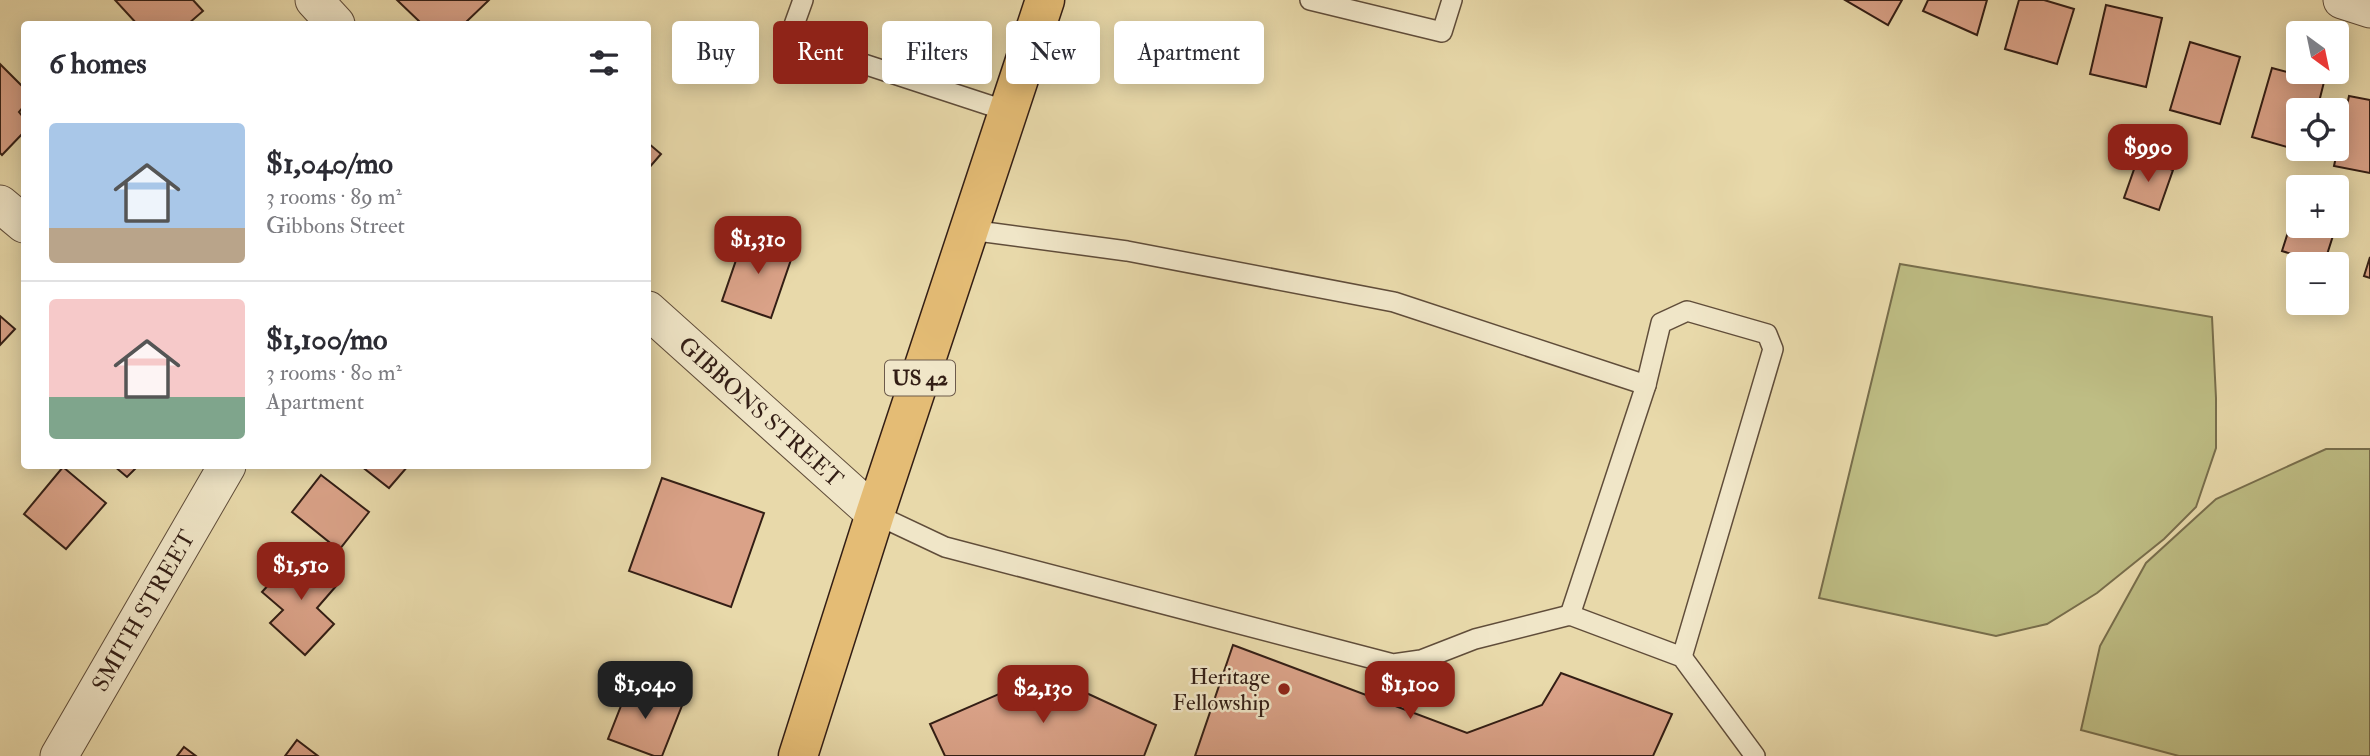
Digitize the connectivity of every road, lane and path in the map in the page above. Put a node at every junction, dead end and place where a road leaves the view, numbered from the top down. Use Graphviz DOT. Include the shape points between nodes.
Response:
graph roads {
  1 [pos="314,0"];
  2 [pos="803,0"];
  3 [pos="1045,0"];
  4 [pos="1310,0"];
  5 [pos="1452,0"];
  6 [pos="2342,0"];
  7 [pos="1342,4"];
  8 [pos="2370,9"];
  9 [pos="333,21"];
  10 [pos="1007,111"];
  11 [pos="0,204"];
  12 [pos="21,222"];
  13 [pos="970,230"];
  14 [pos="651,313"];
  15 [pos="1646,385"];
  16 [pos="225,469"];
  17 [pos="875,514"];
  18 [pos="1570,615"];
  19 [pos="1682,657"];
  20 [pos="59,756"];
  21 [pos="798,756"];
  22 [pos="1755,756"];
  1 -- 9 [label="street"];
  2 -- 10 [label="lane" via="794,25 824,51"];
  3 -- 10 [label="main road, US 42"];
  4 -- 7 [label="lane"];
  5 -- 7 [label="lane" via="1442,32"];
  6 -- 8 [label="street"];
  10 -- 13 [label="main road, US 42"];
  11 -- 12 [label="street"];
  13 -- 15 [label="lane" via="1127,251 1394,302"];
  13 -- 17 [label="main road, US 42"];
  14 -- 17 [label="street, GIBBONS STREET"];
  15 -- 18 [label="lane"];
  15 -- 19 [label="lane" via="1661,323 1687,311 1767,334 1773,349"];
  16 -- 20 [label="street, SMITH STREET"];
  17 -- 18 [label="lane" via="945,547 1393,664 1421,660 1475,639"];
  17 -- 21 [label="main road, US 42"];
  18 -- 19 [label="lane"];
  19 -- 22 [label="lane"];
}
